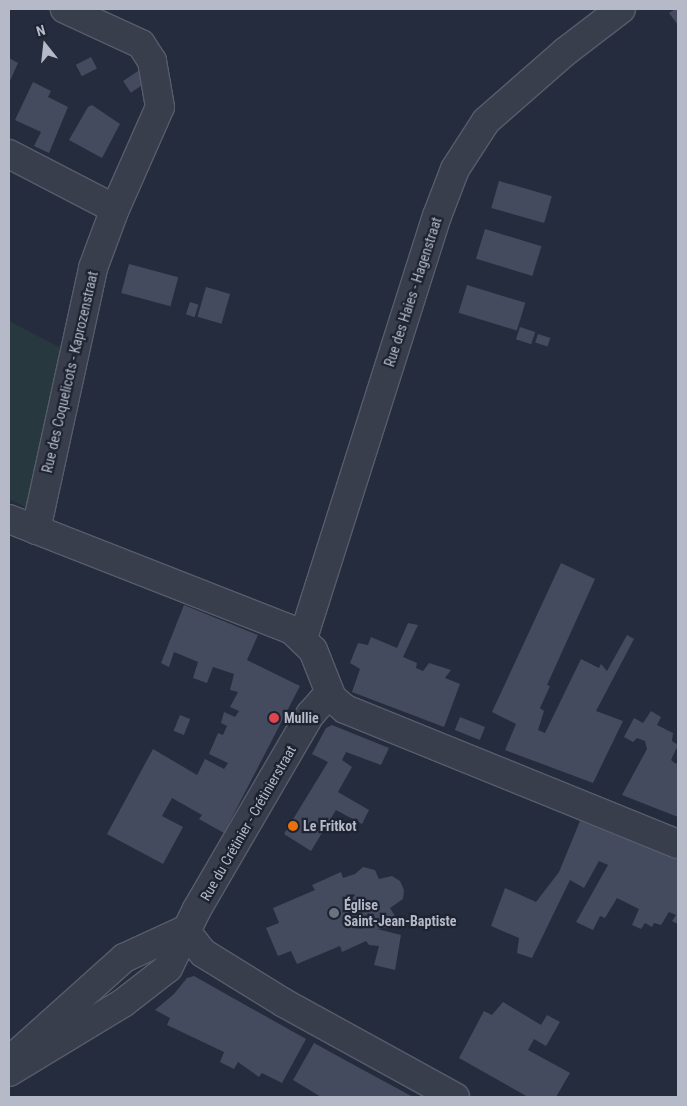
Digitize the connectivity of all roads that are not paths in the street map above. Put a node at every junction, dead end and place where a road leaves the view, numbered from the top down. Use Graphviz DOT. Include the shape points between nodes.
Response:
graph roads {
  1 [pos="65,9"];
  2 [pos="621,9"];
  3 [pos="9,154"];
  4 [pos="115,209"];
  5 [pos="9,519"];
  6 [pos="36,530"];
  7 [pos="302,638"];
  8 [pos="330,692"];
  9 [pos="678,844"];
  10 [pos="186,930"];
  11 [pos="9,1061"];
  12 [pos="9,1072"];
  13 [pos="455,1097"];
  1 -- 4 [label="street, Rue des Coquelicots - Kaprozenstraat" via="141,44 152,61 160,107"];
  2 -- 7 [label="street, Rue des Haies - Hagenstraat" via="566,51 486,121 455,170 437,216"];
  3 -- 4 [label="street"];
  4 -- 6 [label="street, Rue des Coquelicots - Kaprozenstraat" via="84,301"];
  5 -- 6 [label="street"];
  6 -- 7 [label="street" via="281,626"];
  7 -- 8 [label="street" via="316,656"];
  8 -- 9 [label="street" via="335,702 353,713"];
  8 -- 10 [label="street, Rue du Crétinier - Crétinierstraat" via="310,715"];
  10 -- 11 [label="street" via="124,958"];
  10 -- 12 [label="street, Rue du Crétinier - Crétinierstraat" via="168,968 123,1003"];
  10 -- 13 [label="street" via="203,953 259,988"];
}
